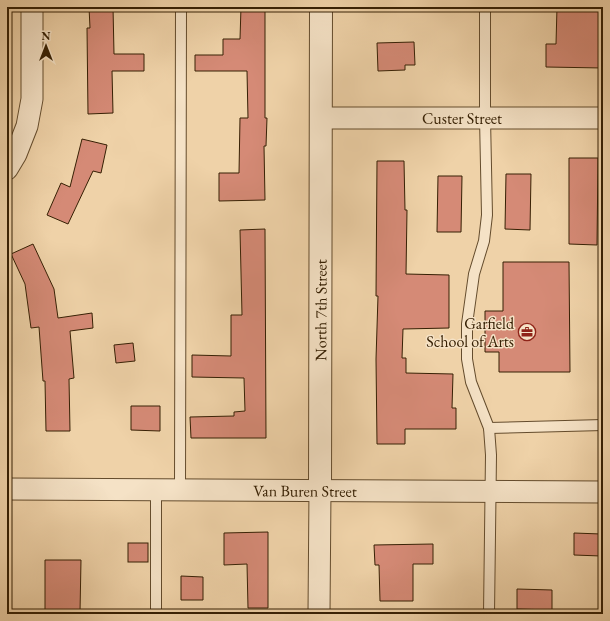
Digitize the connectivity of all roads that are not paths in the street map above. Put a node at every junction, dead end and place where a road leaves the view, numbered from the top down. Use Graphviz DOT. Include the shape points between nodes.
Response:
graph roads {
  1 [pos="32,7"];
  2 [pos="181,7"];
  3 [pos="321,7"];
  4 [pos="485,7"];
  5 [pos="322,118"];
  6 [pos="485,118"];
  7 [pos="603,118"];
  8 [pos="7,169"];
  9 [pos="603,425"];
  10 [pos="489,428"];
  11 [pos="7,489"];
  12 [pos="156,490"];
  13 [pos="180,490"];
  14 [pos="320,490"];
  15 [pos="491,491"];
  16 [pos="603,492"];
  17 [pos="156,614"];
  18 [pos="319,614"];
  19 [pos="490,614"];
  1 -- 8 [label="street" via="32,98 27,126"];
  2 -- 13 [label="lane"];
  3 -- 5 [label="street, North 7th Street"];
  4 -- 6 [label="lane"];
  5 -- 6 [label="street, Custer Street"];
  5 -- 14 [label="street, North 7th Street"];
  6 -- 7 [label="street, Custer Street"];
  6 -- 10 [label="lane" via="487,216 484,241 474,274 467,324 467,359 471,382"];
  9 -- 10 [label="lane"];
  10 -- 15 [label="lane"];
  11 -- 12 [label="street, Van Buren Street"];
  12 -- 13 [label="street, Van Buren Street"];
  12 -- 17 [label="lane"];
  13 -- 14 [label="street, Van Buren Street"];
  14 -- 15 [label="street, Van Buren Street"];
  14 -- 18 [label="street, North 7th Street"];
  15 -- 16 [label="street, Van Buren Street"];
  15 -- 19 [label="lane"];
}
